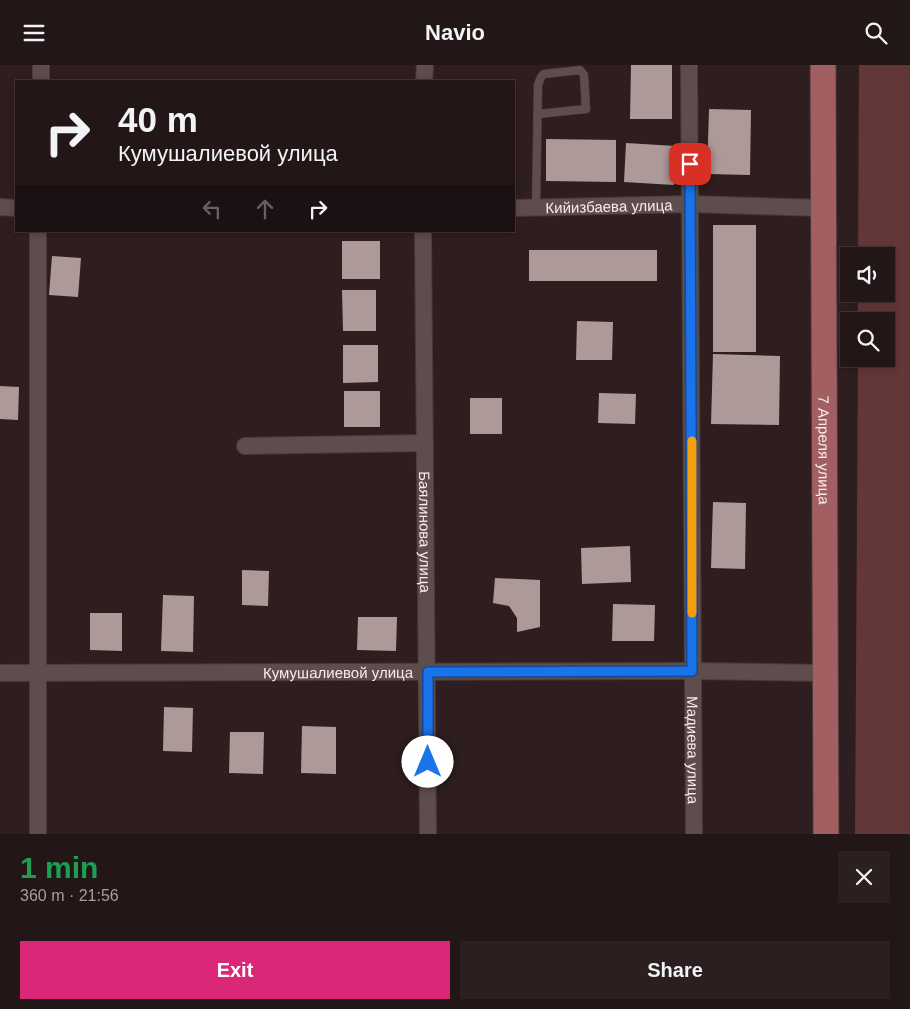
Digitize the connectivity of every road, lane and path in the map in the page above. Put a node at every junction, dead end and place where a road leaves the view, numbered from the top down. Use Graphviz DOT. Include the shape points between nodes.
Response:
graph roads {
  1 [pos="41,65"];
  2 [pos="425,65"];
  3 [pos="689,65"];
  4 [pos="823,65"];
  5 [pos="41,80"];
  6 [pos="424,80"];
  7 [pos="538,114"];
  8 [pos="691,204"];
  9 [pos="0,207"];
  10 [pos="15,207"];
  11 [pos="536,207"];
  12 [pos="515,208"];
  13 [pos="823,208"];
  14 [pos="38,232"];
  15 [pos="423,232"];
  16 [pos="425,443"];
  17 [pos="245,446"];
  18 [pos="692,671"];
  19 [pos="428,672"];
  20 [pos="0,673"];
  21 [pos="37,673"];
  22 [pos="825,673"];
  23 [pos="38,834"];
  24 [pos="428,834"];
  25 [pos="694,834"];
  26 [pos="826,834"];
  1 -- 5 [label="street"];
  2 -- 6 [label="street"];
  3 -- 8 [label="street, Мадиева улица"];
  4 -- 13 [label="main road, 7 Апреля улица"];
  7 -- 7 [label="lane" via="540,77 580,70 584,75 586,109"];
  7 -- 11 [label="lane"];
  8 -- 11 [label="street, Кийизбаева улица"];
  8 -- 13 [label="street, Кийизбаева улица"];
  8 -- 18 [label="street, Мадиева улица"];
  9 -- 10 [label="street"];
  11 -- 12 [label="street, Кийизбаева улица"];
  13 -- 22 [label="main road, 7 Апреля улица"];
  14 -- 21 [label="street"];
  15 -- 16 [label="street, Баялинова улица"];
  16 -- 17 [label="street"];
  16 -- 19 [label="street, Баялинова улица"];
  18 -- 19 [label="street, Кумушалиевой улица"];
  18 -- 22 [label="street, Кумушалиевой улица"];
  18 -- 25 [label="street, Мадиева улица"];
  19 -- 21 [label="street, Кумушалиевой улица"];
  19 -- 24 [label="street, Баялинова улица"];
  20 -- 21 [label="street, Кумушалиевой улица"];
  21 -- 23 [label="street"];
  22 -- 26 [label="main road, 7 Апреля улица"];
}
